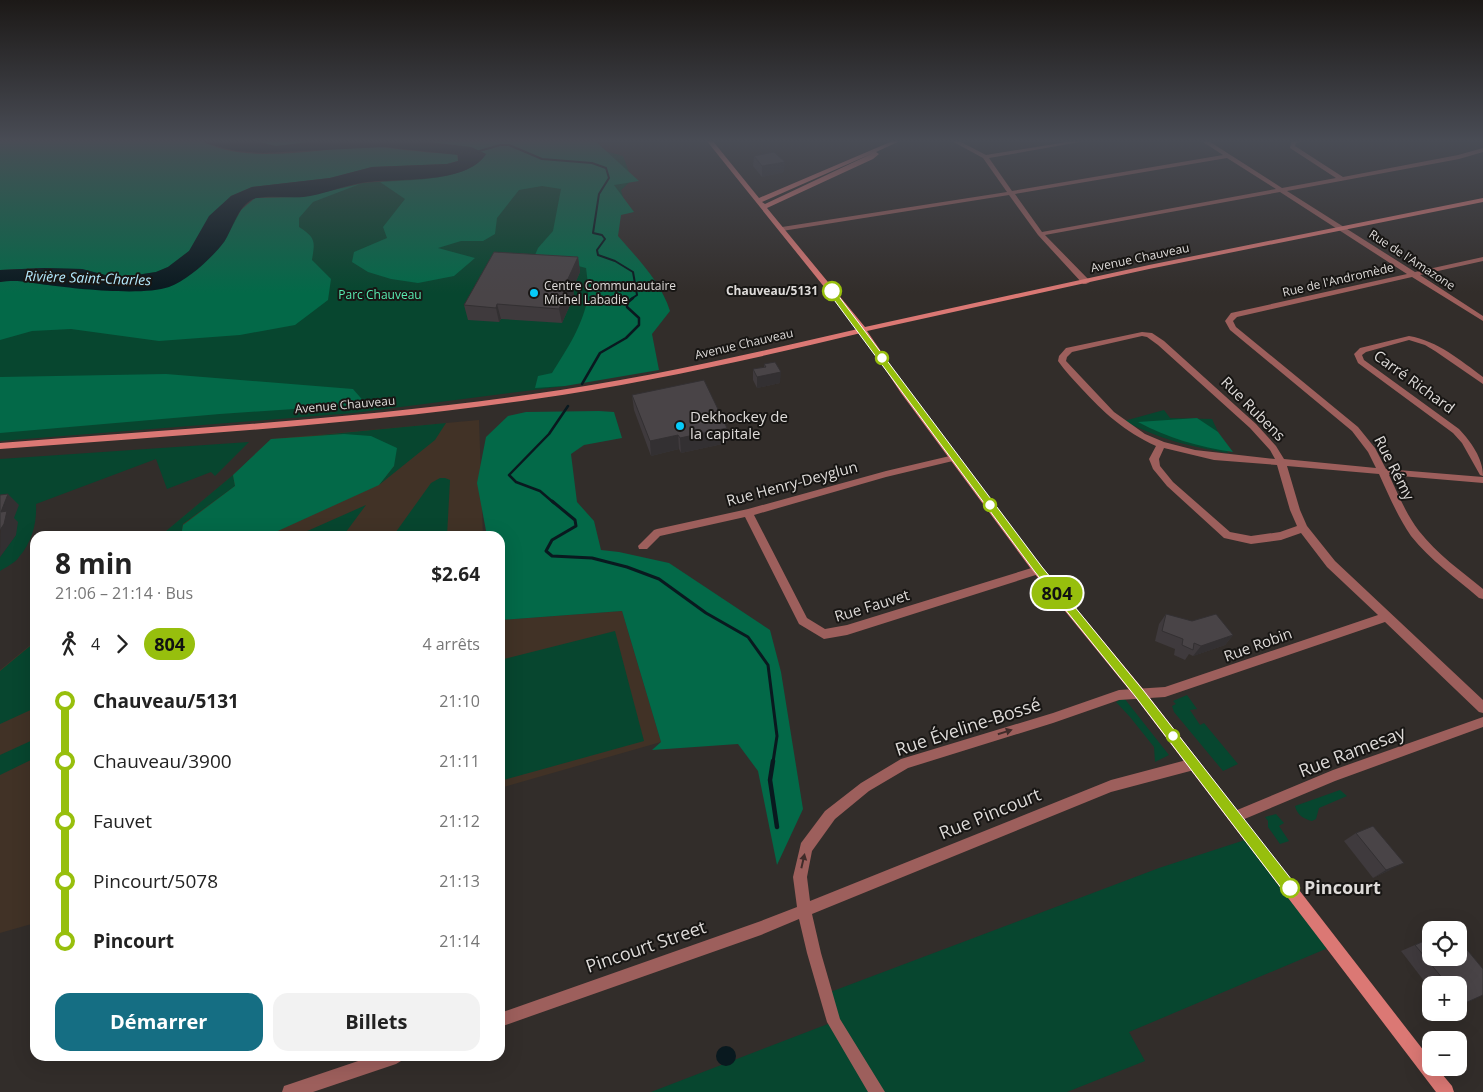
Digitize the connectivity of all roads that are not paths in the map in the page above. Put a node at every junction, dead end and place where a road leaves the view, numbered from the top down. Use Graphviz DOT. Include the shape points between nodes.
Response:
graph roads {
  1 [pos="750,191"];
  2 [pos="792,191"];
  3 [pos="1022,191"];
  4 [pos="1277,191"];
  5 [pos="1284,191"];
  6 [pos="1010,193"];
  7 [pos="1483,200"];
  8 [pos="761,204"];
  9 [pos="1342,228"];
  10 [pos="782,229"];
  11 [pos="1040,234"];
  12 [pos="1483,259"];
  13 [pos="1414,275"];
  14 [pos="1086,282"];
  15 [pos="1483,318"];
  16 [pos="1229,321"];
  17 [pos="862,329"];
  18 [pos="1483,381"];
  19 [pos="1161,444"];
  20 [pos="0,446"];
  21 [pos="954,458"];
  22 [pos="1281,462"];
  23 [pos="1382,472"];
  24 [pos="1483,472"];
  25 [pos="1483,480"];
  26 [pos="748,512"];
  27 [pos="1303,528"];
  28 [pos="643,546"];
  29 [pos="1038,570"];
  30 [pos="1483,595"];
  31 [pos="1386,617"];
  32 [pos="1139,693"];
  33 [pos="1483,708"];
  34 [pos="1483,722"];
  35 [pos="1194,764"];
  36 [pos="1236,817"];
  37 [pos="804,909"];
  38 [pos="505,1018"];
  39 [pos="381,1061"];
  40 [pos="290,1092"];
  41 [pos="877,1092"];
  42 [pos="1446,1092"];
  1 -- 8 [label="main road"];
  2 -- 8 [label="main road"];
  3 -- 6 [label="street"];
  4 -- 11 [label="street"];
  5 -- 9 [label="street, Rue de l'Amazone"];
  6 -- 10 [label="street"];
  6 -- 11 [label="street"];
  7 -- 9 [label="main road, Avenue Chauveau"];
  8 -- 10 [label="main road"];
  9 -- 13 [label="street, Rue de l'Amazone"];
  9 -- 14 [label="main road, Avenue Chauveau"];
  10 -- 17 [label="main road"];
  11 -- 14 [label="street"];
  12 -- 13 [label="street, Rue de l'Andromède"];
  13 -- 15 [label="street, Rue de l'Amazone"];
  13 -- 16 [label="street, Rue de l'Andromède" via="1234,316"];
  14 -- 17 [label="main road, Avenue Chauveau"];
  16 -- 23 [label="street, Rue Rémy" via="1233,328 1355,428 1366,440"];
  17 -- 20 [label="main road, Avenue Chauveau" via="658,376 473,404"];
  17 -- 21 [label="main road"];
  18 -- 24 [label="street, Carré Richard" via="1416,338 1363,350 1358,354 1361,361 1456,431"];
  19 -- 22 [label="street" via="1204,455"];
  19 -- 22 [label="street, Rue Rubens" via="1141,436 1112,414 1066,367 1062,361 1066,352 1142,334 1155,338 1253,426"];
  19 -- 27 [label="street" via="1154,459 1156,467 1170,484 1227,535 1251,540 1281,536"];
  21 -- 26 [label="street, Rue Henry-Deyglun"];
  21 -- 29 [label="main road"];
  22 -- 23 [label="street"];
  22 -- 27 [label="street, Rue Rubens"];
  23 -- 25 [label="street"];
  23 -- 30 [label="street, Rue Rémy" via="1408,524 1428,548"];
  26 -- 28 [label="street, Rue Henry-Deyglun" via="656,533"];
  26 -- 29 [label="street, Rue Fauvet" via="803,621 824,634 847,630"];
  27 -- 31 [label="street, Rue Rubens" via="1331,564"];
  29 -- 32 [label="main road"];
  31 -- 32 [label="street, Rue Robin" via="1165,692"];
  31 -- 33 [label="street, Rue Rubens"];
  32 -- 35 [label="main road"];
  37 -- 32 [label="street, Rue Éveline-Bossé, one-way" via="800,877 806,848 830,815 865,787 905,763 1119,695"];
  34 -- 36 [label="street, Rue Ramesay" via="1334,776"];
  35 -- 36 [label="main road"];
  35 -- 37 [label="street, Rue Pincourt" via="1111,786"];
  36 -- 42 [label="main road"];
  37 -- 38 [label="street, Pincourt Street" via="761,928"];
  37 -- 41 [label="street, Rue Éveline-Bossé" via="834,1022"];
  39 -- 40 [label="street"];
}
